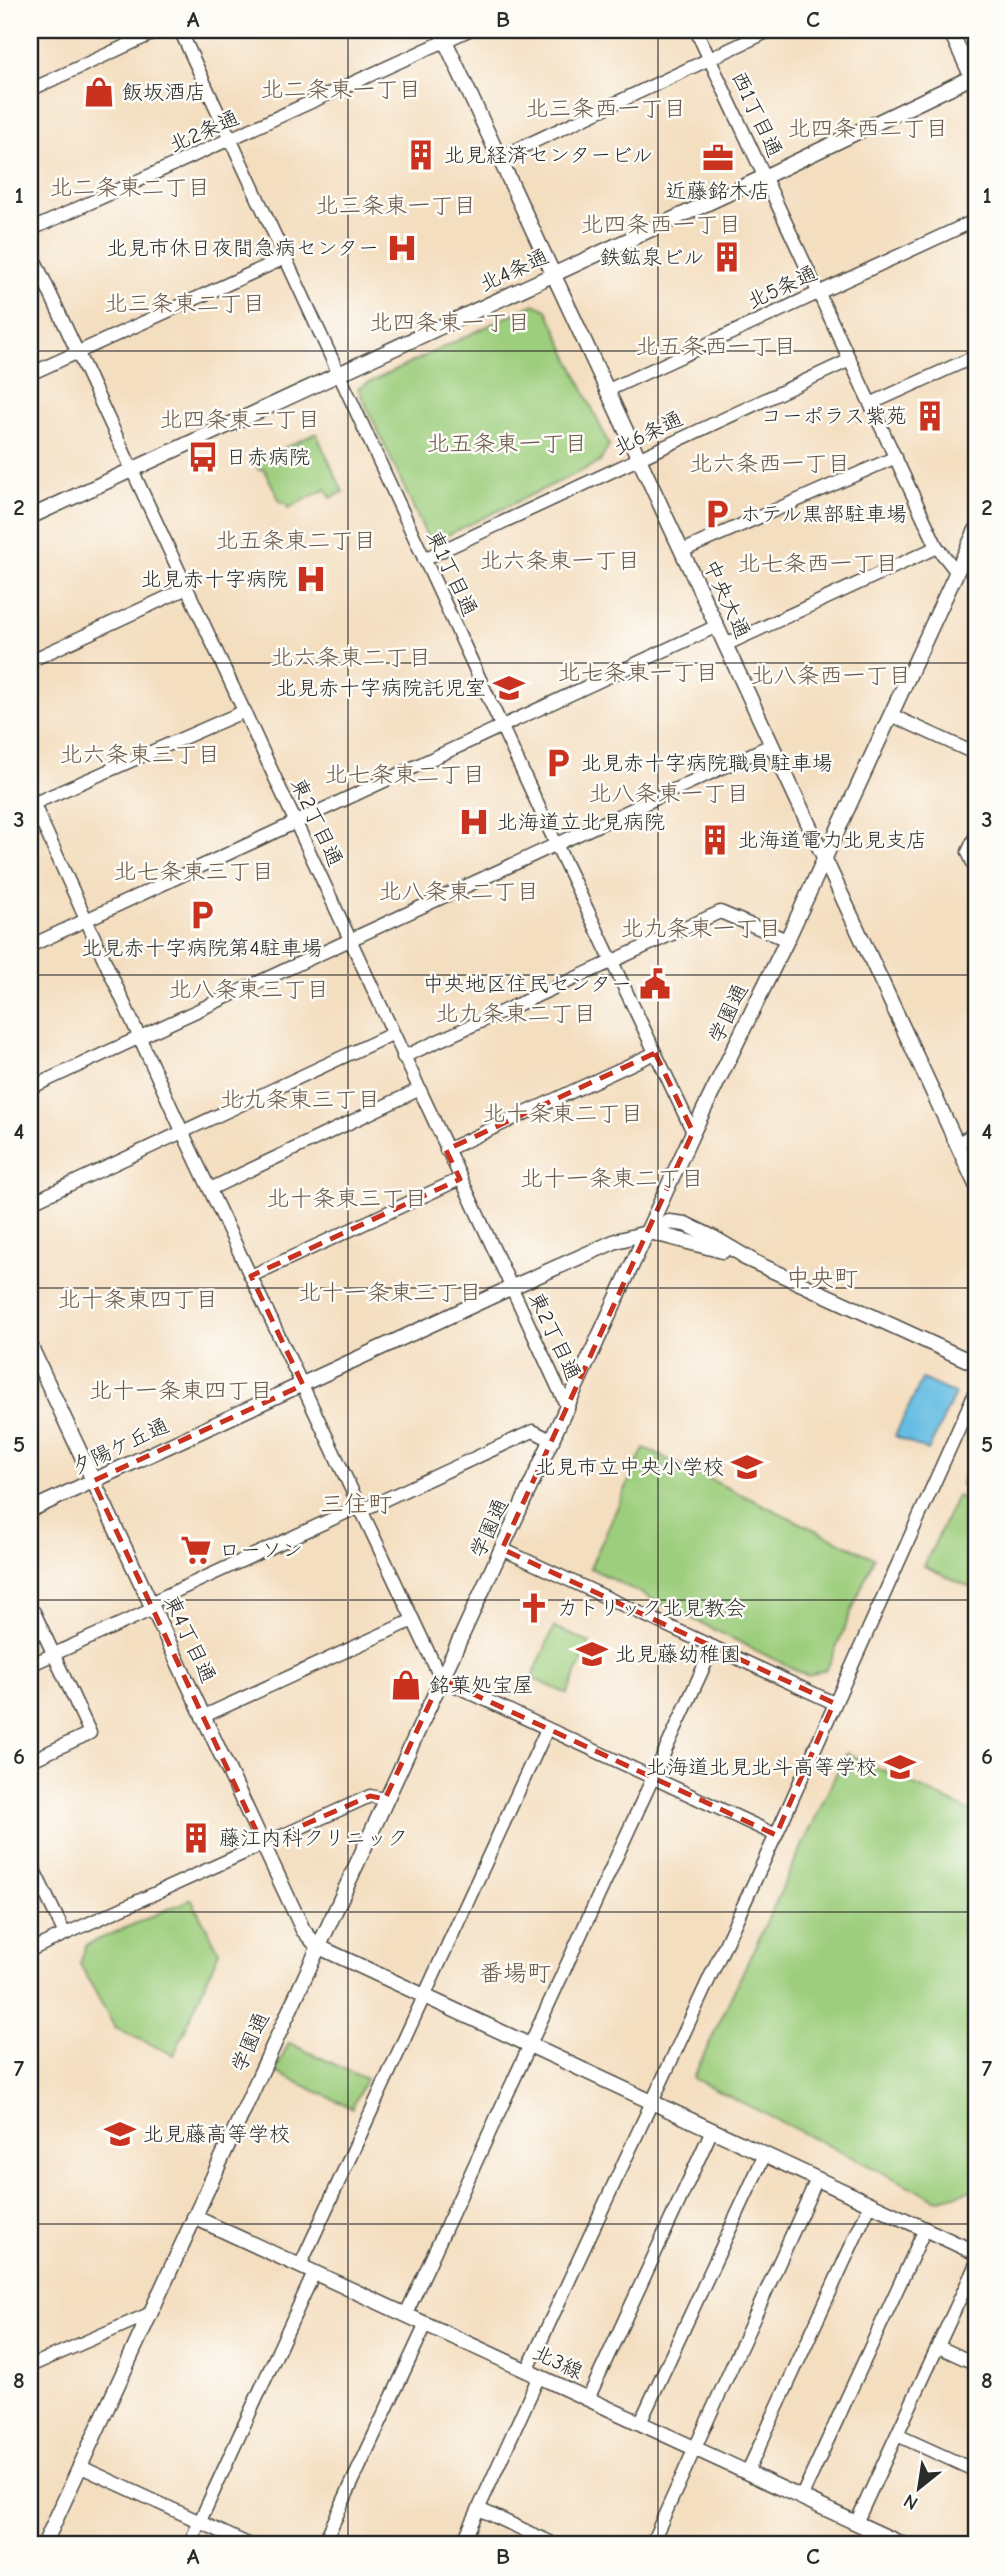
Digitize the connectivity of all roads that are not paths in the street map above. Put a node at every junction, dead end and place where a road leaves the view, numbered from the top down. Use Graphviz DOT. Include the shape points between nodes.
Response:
graph roads {
  1 [pos="160,30"];
  2 [pos="180,30"];
  3 [pos="469,30"];
  4 [pos="696,30"];
  5 [pos="771,30"];
  6 [pos="950,30"];
  7 [pos="443,35"];
  8 [pos="710,58"];
  9 [pos="975,79"];
  10 [pos="30,90"];
  11 [pos="231,140"];
  12 [pos="499,158"];
  13 [pos="764,177"];
  14 [pos="976,220"];
  15 [pos="30,230"];
  16 [pos="30,250"];
  17 [pos="287,257"];
  18 [pos="553,275"];
  19 [pos="818,291"];
  20 [pos="76,352"];
  21 [pos="976,356"];
  22 [pos="849,360"];
  23 [pos="30,374"];
  24 [pos="339,375"];
  25 [pos="606,391"];
  26 [pos="870,404"];
  27 [pos="639,457"];
  28 [pos="895,457"];
  29 [pos="132,470"];
  30 [pos="30,517"];
  31 [pos="976,530"];
  32 [pos="937,547"];
  33 [pos="972,548"];
  34 [pos="682,551"];
  35 [pos="424,559"];
  36 [pos="956,571"];
  37 [pos="187,588"];
  38 [pos="717,626"];
  39 [pos="725,645"];
  40 [pos="30,661"];
  41 [pos="245,711"];
  42 [pos="891,715"];
  43 [pos="502,726"];
  44 [pos="771,745"];
  45 [pos="976,754"];
  46 [pos="31,802"];
  47 [pos="296,823"];
  48 [pos="976,835"];
  49 [pos="556,844"];
  50 [pos="825,859"];
  51 [pos="976,870"];
  52 [pos="87,920"];
  53 [pos="349,940"];
  54 [pos="787,940"];
  55 [pos="30,946"];
  56 [pos="612,963"];
  57 [pos="392,1034"];
  58 [pos="140,1035"];
  59 [pos="655,1053"];
  60 [pos="403,1057"];
  61 [pos="30,1088"];
  62 [pos="418,1090"];
  63 [pos="182,1131"];
  64 [pos="693,1132"];
  65 [pos="976,1133"];
  66 [pos="958,1143"];
  67 [pos="446,1150"];
  68 [pos="460,1179"];
  69 [pos="976,1185"];
  70 [pos="210,1189"];
  71 [pos="30,1203"];
  72 [pos="650,1232"];
  73 [pos="251,1276"];
  74 [pos="510,1288"];
  75 [pos="30,1345"];
  76 [pos="976,1364"];
  77 [pos="303,1385"];
  78 [pos="976,1390"];
  79 [pos="568,1409"];
  80 [pos="553,1441"];
  81 [pos="93,1481"];
  82 [pos="359,1509"];
  83 [pos="30,1510"];
  84 [pos="502,1549"];
  85 [pos="152,1606"];
  86 [pos="34,1612"];
  87 [pos="413,1620"];
  88 [pos="713,1647"];
  89 [pos="54,1654"];
  90 [pos="30,1665"];
  91 [pos="441,1679"];
  92 [pos="834,1703"];
  93 [pos="202,1717"];
  94 [pos="547,1729"];
  95 [pos="30,1761"];
  96 [pos="655,1779"];
  97 [pos="385,1799"];
  98 [pos="776,1835"];
  99 [pos="262,1843"];
  100 [pos="30,1862"];
  101 [pos="65,1934"];
  102 [pos="317,1946"];
  103 [pos="30,1950"];
  104 [pos="424,1996"];
  105 [pos="530,2045"];
  106 [pos="650,2101"];
  107 [pos="712,2130"];
  108 [pos="765,2154"];
  109 [pos="817,2179"];
  110 [pos="870,2204"];
  111 [pos="194,2217"];
  112 [pos="925,2229"];
  113 [pos="976,2253"];
  114 [pos="976,2264"];
  115 [pos="307,2269"];
  116 [pos="149,2314"];
  117 [pos="406,2314"];
  118 [pos="426,2324"];
  119 [pos="939,2347"];
  120 [pos="976,2364"];
  121 [pos="30,2366"];
  122 [pos="533,2374"];
  123 [pos="588,2399"];
  124 [pos="640,2423"];
  125 [pos="897,2435"];
  126 [pos="694,2448"];
  127 [pos="79,2466"];
  128 [pos="976,2471"];
  129 [pos="747,2473"];
  130 [pos="802,2498"];
  131 [pos="478,2509"];
  132 [pos="200,2522"];
  133 [pos="856,2523"];
  134 [pos="872,2531"];
  135 [pos="44,2545"];
  136 [pos="189,2545"];
  137 [pos="250,2545"];
  138 [pos="323,2545"];
  139 [pos="462,2545"];
  140 [pos="550,2545"];
  141 [pos="651,2545"];
  142 [pos="865,2545"];
  143 [pos="904,2545"];
  1 -- 10 [label="street"];
  2 -- 11 [label="street, 東1丁目通"];
  3 -- 7 [label="street, 北2条通"];
  4 -- 8 [label="street, 西1丁目通"];
  5 -- 8 [label="street"];
  6 -- 9 [label="street"];
  7 -- 11 [label="street, 北2条通"];
  7 -- 12 [label="street, 中央大通"];
  8 -- 12 [label="street"];
  8 -- 13 [label="street, 西1丁目通"];
  9 -- 13 [label="street, 北4条通"];
  11 -- 15 [label="street, 北2条通"];
  11 -- 17 [label="street, 東1丁目通"];
  12 -- 18 [label="street, 中央大通"];
  13 -- 18 [label="street, 北4条通"];
  13 -- 19 [label="street, 西1丁目通"];
  14 -- 19 [label="street, 北5条通"];
  16 -- 20 [label="street, 東2丁目通"];
  17 -- 20 [label="street"];
  17 -- 24 [label="street, 東1丁目通"];
  18 -- 24 [label="street, 北4条通"];
  18 -- 25 [label="street, 中央大通"];
  19 -- 22 [label="street, 西1丁目通"];
  19 -- 25 [label="street, 北5条通"];
  20 -- 23 [label="street"];
  20 -- 29 [label="street, 東2丁目通"];
  21 -- 26 [label="street"];
  22 -- 26 [label="street, 西1丁目通"];
  22 -- 27 [label="street, 北6条通"];
  24 -- 29 [label="street, 北4条通"];
  24 -- 35 [label="street, 東1丁目通"];
  25 -- 27 [label="street, 中央大通"];
  26 -- 28 [label="street, 西1丁目通"];
  27 -- 34 [label="street, 中央大通"];
  27 -- 35 [label="street, 北6条通"];
  28 -- 32 [label="street, 西1丁目通"];
  28 -- 34 [label="street"];
  29 -- 30 [label="street, 北4条通"];
  29 -- 37 [label="street, 東2丁目通"];
  31 -- 33 [label="street, 学園通"];
  32 -- 36 [label="street, 西1丁目通"];
  32 -- 39 [label="street"];
  33 -- 36 [label="street, 学園通"];
  34 -- 38 [label="street, 中央大通"];
  35 -- 43 [label="street, 東1丁目通"];
  36 -- 42 [label="street, 学園通"];
  37 -- 40 [label="street"];
  37 -- 41 [label="street, 東2丁目通"];
  38 -- 39 [label="street, 中央大通"];
  38 -- 43 [label="street"];
  39 -- 44 [label="street, 中央大通"];
  41 -- 46 [label="street"];
  41 -- 47 [label="street, 東2丁目通"];
  42 -- 45 [label="street"];
  42 -- 50 [label="street, 学園通"];
  43 -- 47 [label="street"];
  43 -- 49 [label="street, 東1丁目通"];
  44 -- 49 [label="street"];
  44 -- 50 [label="street, 中央大通"];
  46 -- 52 [label="street"];
  47 -- 52 [label="street"];
  47 -- 53 [label="street, 東2丁目通"];
  48 -- 51 [label="street" via="968,852"];
  49 -- 53 [label="street"];
  49 -- 56 [label="street, 東1丁目通"];
  50 -- 54 [label="street, 学園通"];
  50 -- 66 [label="street, 中央大通"];
  52 -- 55 [label="street"];
  52 -- 58 [label="street"];
  53 -- 57 [label="street, 東2丁目通"];
  53 -- 58 [label="street"];
  54 -- 56 [label="street" via="720,912"];
  54 -- 64 [label="street, 学園通"];
  56 -- 59 [label="street, 東1丁目通"];
  56 -- 60 [label="street"];
  57 -- 60 [label="street, 東2丁目通"];
  57 -- 63 [label="street"];
  58 -- 61 [label="street"];
  58 -- 63 [label="street"];
  59 -- 64 [label="street, 東1丁目通"];
  59 -- 67 [label="street"];
  60 -- 62 [label="street, 東2丁目通"];
  62 -- 67 [label="street, 東2丁目通"];
  62 -- 70 [label="street"];
  63 -- 70 [label="street"];
  63 -- 71 [label="street"];
  64 -- 72 [label="street, 学園通"];
  65 -- 66 [label="street"];
  66 -- 69 [label="street, 中央大通"];
  67 -- 68 [label="street, 東2丁目通"];
  68 -- 73 [label="street"];
  68 -- 74 [label="street, 東2丁目通"];
  70 -- 73 [label="street"];
  72 -- 74 [label="street, 夕陽ケ丘通" via="616,1241"];
  72 -- 76 [label="street, 夕陽ケ丘通" via="753,1261"];
  72 -- 79 [label="street, 学園通"];
  73 -- 77 [label="street"];
  74 -- 77 [label="street, 夕陽ケ丘通"];
  74 -- 79 [label="street, 東2丁目通"];
  75 -- 81 [label="street, 東4丁目通"];
  77 -- 81 [label="street, 夕陽ケ丘通"];
  77 -- 82 [label="street"];
  78 -- 92 [label="street"];
  79 -- 80 [label="street, 学園通"];
  80 -- 82 [label="street" via="533,1431"];
  80 -- 84 [label="street, 学園通"];
  81 -- 83 [label="street, 夕陽ケ丘通"];
  81 -- 85 [label="street, 東4丁目通"];
  82 -- 85 [label="street"];
  82 -- 87 [label="street"];
  84 -- 88 [label="street"];
  84 -- 91 [label="street, 学園通"];
  85 -- 89 [label="street"];
  85 -- 93 [label="street, 東4丁目通"];
  86 -- 89 [label="street"];
  87 -- 91 [label="street"];
  87 -- 93 [label="street"];
  88 -- 92 [label="street"];
  88 -- 96 [label="street"];
  89 -- 90 [label="street"];
  89 -- 95 [label="street" via="90,1733"];
  91 -- 94 [label="street"];
  91 -- 97 [label="street, 学園通"];
  92 -- 98 [label="street"];
  93 -- 99 [label="street, 東4丁目通"];
  94 -- 96 [label="street"];
  94 -- 104 [label="street"];
  96 -- 98 [label="street"];
  96 -- 105 [label="street"];
  97 -- 99 [label="street" via="370,1796"];
  97 -- 102 [label="street, 学園通"];
  98 -- 106 [label="street"];
  99 -- 101 [label="street"];
  99 -- 102 [label="street, 東4丁目通" via="303,1930"];
  100 -- 101 [label="street"];
  101 -- 103 [label="street"];
  102 -- 104 [label="street"];
  102 -- 111 [label="street, 学園通"];
  104 -- 105 [label="street"];
  104 -- 115 [label="street"];
  105 -- 106 [label="street"];
  105 -- 117 [label="street"];
  106 -- 107 [label="street"];
  106 -- 122 [label="street"];
  107 -- 108 [label="street"];
  107 -- 123 [label="street"];
  108 -- 109 [label="street"];
  108 -- 124 [label="street"];
  109 -- 110 [label="street"];
  109 -- 126 [label="street"];
  110 -- 112 [label="street"];
  110 -- 129 [label="street"];
  111 -- 115 [label="street, 北3線"];
  111 -- 116 [label="street, 学園通"];
  112 -- 113 [label="street"];
  112 -- 130 [label="street"];
  114 -- 119 [label="street"];
  115 -- 117 [label="street, 北3線"];
  115 -- 132 [label="street"];
  116 -- 121 [label="street"];
  116 -- 127 [label="street, 学園通"];
  117 -- 118 [label="street, 北3線"];
  118 -- 122 [label="street, 北3線"];
  118 -- 138 [label="street"];
  119 -- 120 [label="street"];
  119 -- 125 [label="street"];
  122 -- 123 [label="street, 北3線"];
  122 -- 131 [label="street"];
  123 -- 124 [label="street, 北3線"];
  124 -- 126 [label="street, 北3線"];
  125 -- 128 [label="street"];
  125 -- 133 [label="street"];
  126 -- 129 [label="street, 北3線"];
  126 -- 141 [label="street"];
  127 -- 132 [label="street"];
  127 -- 135 [label="street, 学園通"];
  129 -- 130 [label="street, 北3線"];
  130 -- 133 [label="street, 北3線"];
  131 -- 139 [label="street"];
  131 -- 140 [label="street"];
  132 -- 136 [label="street"];
  132 -- 137 [label="street"];
  133 -- 134 [label="street, 北3線"];
  134 -- 142 [label="street"];
  134 -- 143 [label="street, 北3線"];
}
